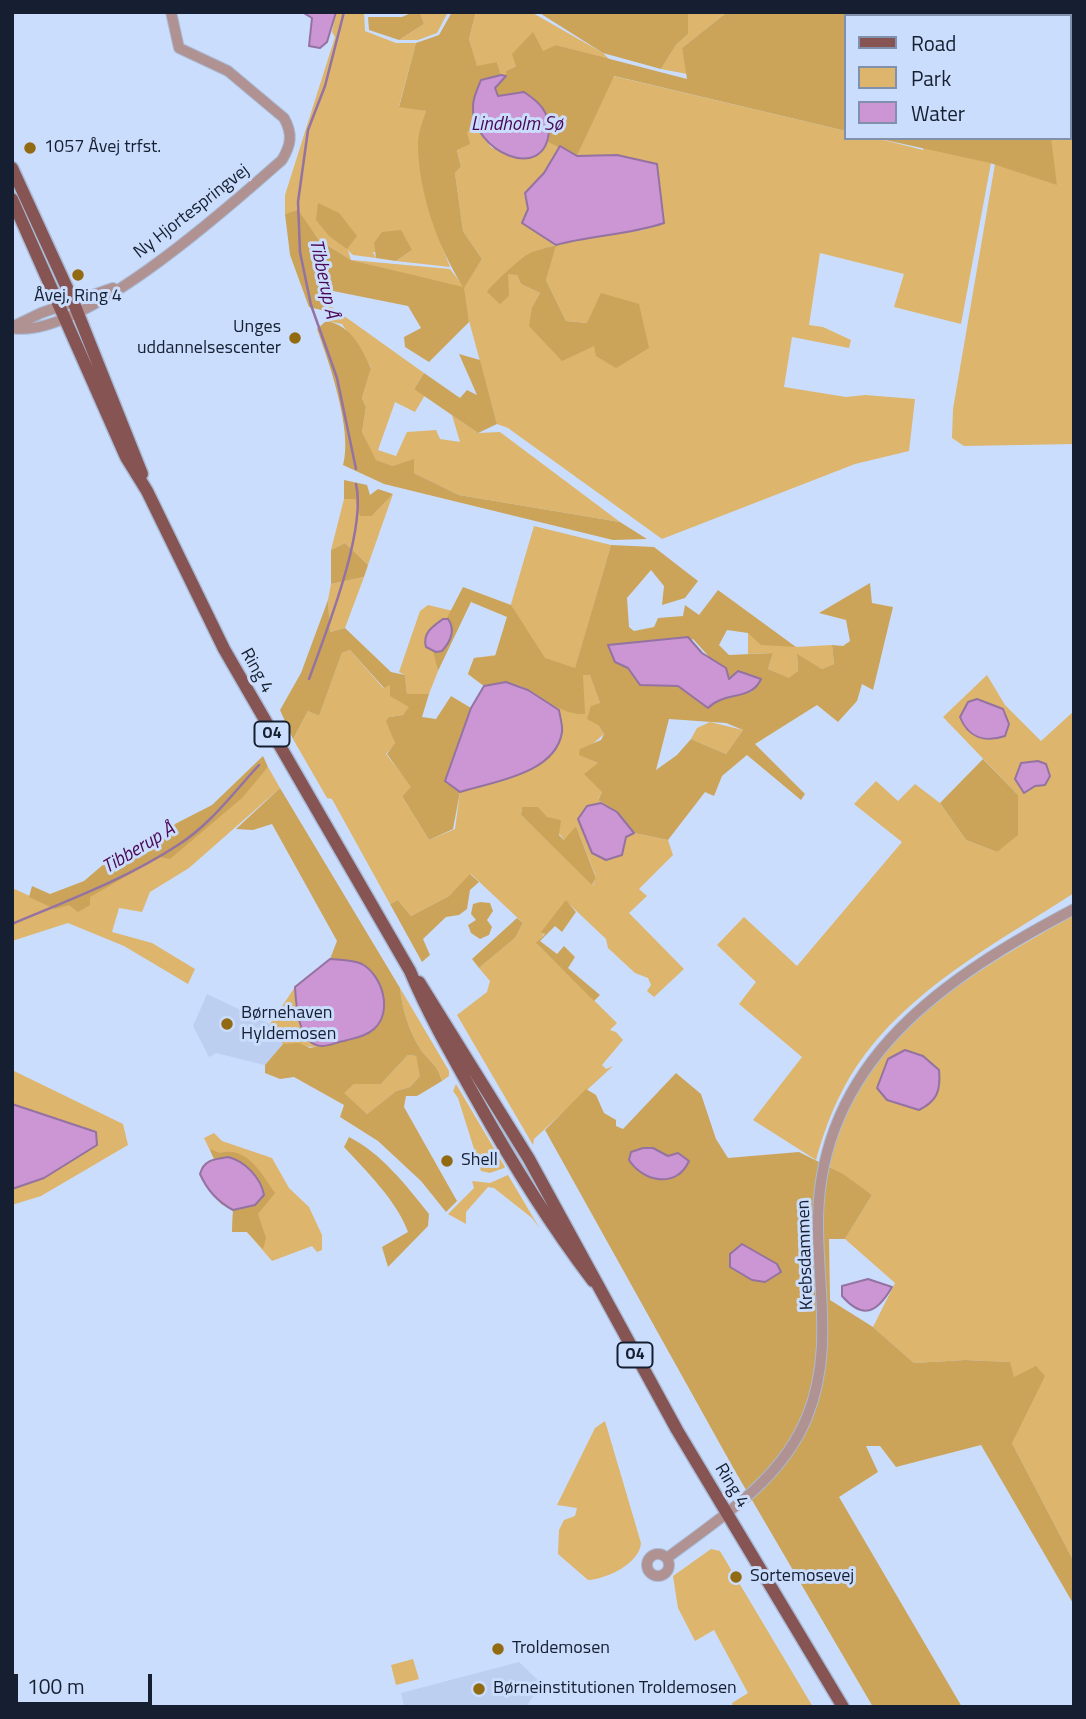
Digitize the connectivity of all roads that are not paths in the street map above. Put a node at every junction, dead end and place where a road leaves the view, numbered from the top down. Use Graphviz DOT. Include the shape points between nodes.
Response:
graph roads {
  1 [pos="171,12"];
  2 [pos="12,168"];
  3 [pos="12,199"];
  4 [pos="76,307"];
  5 [pos="60,312"];
  6 [pos="12,328"];
  7 [pos="147,491"];
  8 [pos="1074,909"];
  9 [pos="727,1513"];
  10 [pos="667,1558"];
  11 [pos="843,1707"];
  1 -- 4 [label="street, Ny Hjortespringvej" via="179,48 228,71 284,118 291,139 282,160 213,220 96,305"];
  2 -- 4 [label="main road, Ring 4 / O4"];
  3 -- 5 [label="main road, Ring 4 / O4"];
  4 -- 5 [label="street, Ny Hjortespringvej"];
  4 -- 7 [label="main road, Ring 4 / O4"];
  5 -- 6 [label="street, Ny Hjortespringvej"];
  5 -- 7 [label="main road, Ring 4 / O4" via="126,457"];
  7 -- 9 [label="main road, Ring 4 / O4" via="224,649 410,971 427,1011 556,1233 593,1281"];
  8 -- 9 [label="street, Krebsdammen" via="1000,948 945,988 876,1052 855,1083 838,1118 821,1180 818,1220 825,1324 817,1387 807,1418 776,1469"];
  9 -- 10 [label="street"];
  9 -- 11 [label="main road, Ring 4 / O4"];
}
